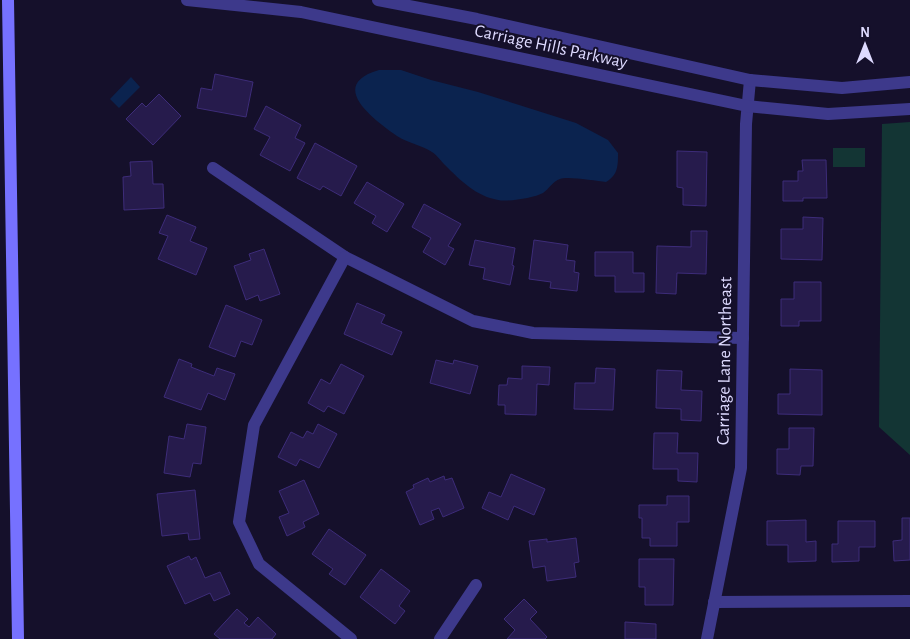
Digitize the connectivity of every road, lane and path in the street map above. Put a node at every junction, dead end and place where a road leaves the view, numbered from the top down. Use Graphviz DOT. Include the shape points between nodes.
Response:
graph roads {
  1 [pos="8,0"];
  2 [pos="187,0"];
  3 [pos="378,0"];
  4 [pos="750,80"];
  5 [pos="910,82"];
  6 [pos="747,106"];
  7 [pos="910,109"];
  8 [pos="213,168"];
  9 [pos="345,257"];
  10 [pos="743,338"];
  11 [pos="476,585"];
  12 [pos="910,601"];
  13 [pos="714,602"];
  14 [pos="18,639"];
  15 [pos="351,639"];
  16 [pos="440,639"];
  17 [pos="707,639"];
  1 -- 14 [label="main road"];
  2 -- 6 [label="street, Carriage Hills Parkway" via="301,12"];
  3 -- 4 [label="street, Carriage Hills Parkway"];
  4 -- 5 [label="street, Carriage Hills Parkway" via="842,88"];
  4 -- 6 [label="street, Carriage Lane Northeast"];
  6 -- 7 [label="street, Carriage Hills Parkway" via="828,114"];
  6 -- 10 [label="street, Carriage Lane Northeast"];
  8 -- 9 [label="street"];
  9 -- 10 [label="street" via="473,321 533,332"];
  9 -- 15 [label="street" via="254,425 239,522 259,564"];
  10 -- 13 [label="street, Carriage Lane Northeast" via="741,468"];
  11 -- 16 [label="street"];
  12 -- 13 [label="street"];
  13 -- 17 [label="street, Carriage Lane Northeast"];
}
